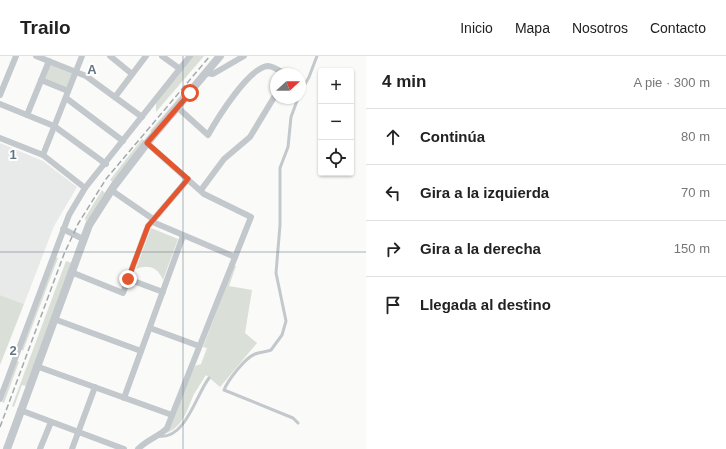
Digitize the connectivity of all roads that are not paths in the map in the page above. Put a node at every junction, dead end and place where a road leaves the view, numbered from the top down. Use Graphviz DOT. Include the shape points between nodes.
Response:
graph roads {
  1 [pos="16,56"];
  2 [pos="36,56"];
  3 [pos="82,56"];
  4 [pos="110,56"];
  5 [pos="146,56"];
  6 [pos="162,56"];
  7 [pos="190,56"];
  8 [pos="220,56"];
  9 [pos="244,56"];
  10 [pos="317,56"];
  11 [pos="49,61"];
  12 [pos="274,68"];
  13 [pos="180,69"];
  14 [pos="76,72"];
  15 [pos="206,73"];
  16 [pos="132,74"];
  17 [pos="41,80"];
  18 [pos="306,82"];
  19 [pos="67,94"];
  20 [pos="0,95"];
  21 [pos="115,97"];
  22 [pos="0,104"];
  23 [pos="270,104"];
  24 [pos="296,104"];
  25 [pos="177,108"];
  26 [pos="27,115"];
  27 [pos="142,117"];
  28 [pos="54,126"];
  29 [pos="0,138"];
  30 [pos="124,141"];
  31 [pos="147,143"];
  32 [pos="43,155"];
  33 [pos="106,164"];
  34 [pos="188,179"];
  35 [pos="85,188"];
  36 [pos="111,190"];
  37 [pos="200,190"];
  38 [pos="153,219"];
  39 [pos="63,229"];
  40 [pos="183,236"];
  41 [pos="83,239"];
  42 [pos="235,257"];
  43 [pos="71,272"];
  44 [pos="128,279"];
  45 [pos="164,292"];
  46 [pos="54,319"];
  47 [pos="150,328"];
  48 [pos="199,346"];
  49 [pos="141,351"];
  50 [pos="36,366"];
  51 [pos="209,378"];
  52 [pos="95,387"];
  53 [pos="124,398"];
  54 [pos="0,399"];
  55 [pos="20,410"];
  56 [pos="172,415"];
  57 [pos="51,422"];
  58 [pos="298,423"];
  59 [pos="79,432"];
  60 [pos="157,435"];
  61 [pos="6,449"];
  62 [pos="40,449"];
  63 [pos="72,449"];
  64 [pos="124,449"];
  65 [pos="138,449"];
  1 -- 20 [label="street"];
  2 -- 11 [label="street"];
  3 -- 14 [label="street"];
  4 -- 16 [label="street"];
  5 -- 16 [label="street"];
  6 -- 13 [label="street"];
  7 -- 13 [label="street"];
  8 -- 15 [label="street"];
  9 -- 15 [label="street" via="213,74"];
  10 -- 18 [label="lane"];
  11 -- 14 [label="street"];
  11 -- 17 [label="street"];
  12 -- 25 [label="street" via="264,67 255,72 222,112 208,135"];
  13 -- 27 [label="street"];
  14 -- 19 [label="street"];
  14 -- 21 [label="street"];
  15 -- 25 [label="street"];
  16 -- 21 [label="street"];
  17 -- 19 [label="street"];
  17 -- 26 [label="street"];
  19 -- 28 [label="street"];
  19 -- 30 [label="street"];
  21 -- 27 [label="street"];
  22 -- 26 [label="street"];
  23 -- 37 [label="street" via="250,137 224,159"];
  24 -- 58 [label="lane" via="291,116 288,147 280,168 280,225 276,273 286,315 284,329 271,350 249,359 224,390 293,418"];
  25 -- 31 [label="street"];
  26 -- 28 [label="street"];
  27 -- 30 [label="street"];
  28 -- 32 [label="street"];
  28 -- 33 [label="street"];
  29 -- 32 [label="street"];
  30 -- 33 [label="street"];
  31 -- 34 [label="street"];
  31 -- 36 [label="street"];
  32 -- 35 [label="street"];
  33 -- 35 [label="street"];
  34 -- 37 [label="street"];
  34 -- 38 [label="street"];
  35 -- 39 [label="street"];
  36 -- 38 [label="street"];
  36 -- 41 [label="street"];
  37 -- 42 [label="street" via="251,217"];
  38 -- 40 [label="street" via="155,223"];
  38 -- 44 [label="street"];
  39 -- 41 [label="street"];
  39 -- 54 [label="street"];
  40 -- 42 [label="street"];
  40 -- 45 [label="street"];
  41 -- 43 [label="street"];
  42 -- 48 [label="street"];
  43 -- 44 [label="street" via="123,293"];
  43 -- 46 [label="street"];
  44 -- 45 [label="street"];
  45 -- 47 [label="street"];
  46 -- 49 [label="street"];
  46 -- 50 [label="street"];
  47 -- 48 [label="street"];
  47 -- 49 [label="street"];
  48 -- 56 [label="street"];
  49 -- 53 [label="street"];
  50 -- 52 [label="street"];
  50 -- 55 [label="street"];
  51 -- 60 [label="lane" via="179,429 170,435"];
  52 -- 53 [label="street"];
  52 -- 59 [label="street"];
  53 -- 56 [label="street"];
  55 -- 57 [label="street"];
  55 -- 61 [label="street"];
  56 -- 60 [label="street" via="166,430"];
  57 -- 59 [label="street"];
  57 -- 62 [label="street"];
  59 -- 63 [label="street"];
  59 -- 64 [label="street"];
  60 -- 65 [label="street"];
}
